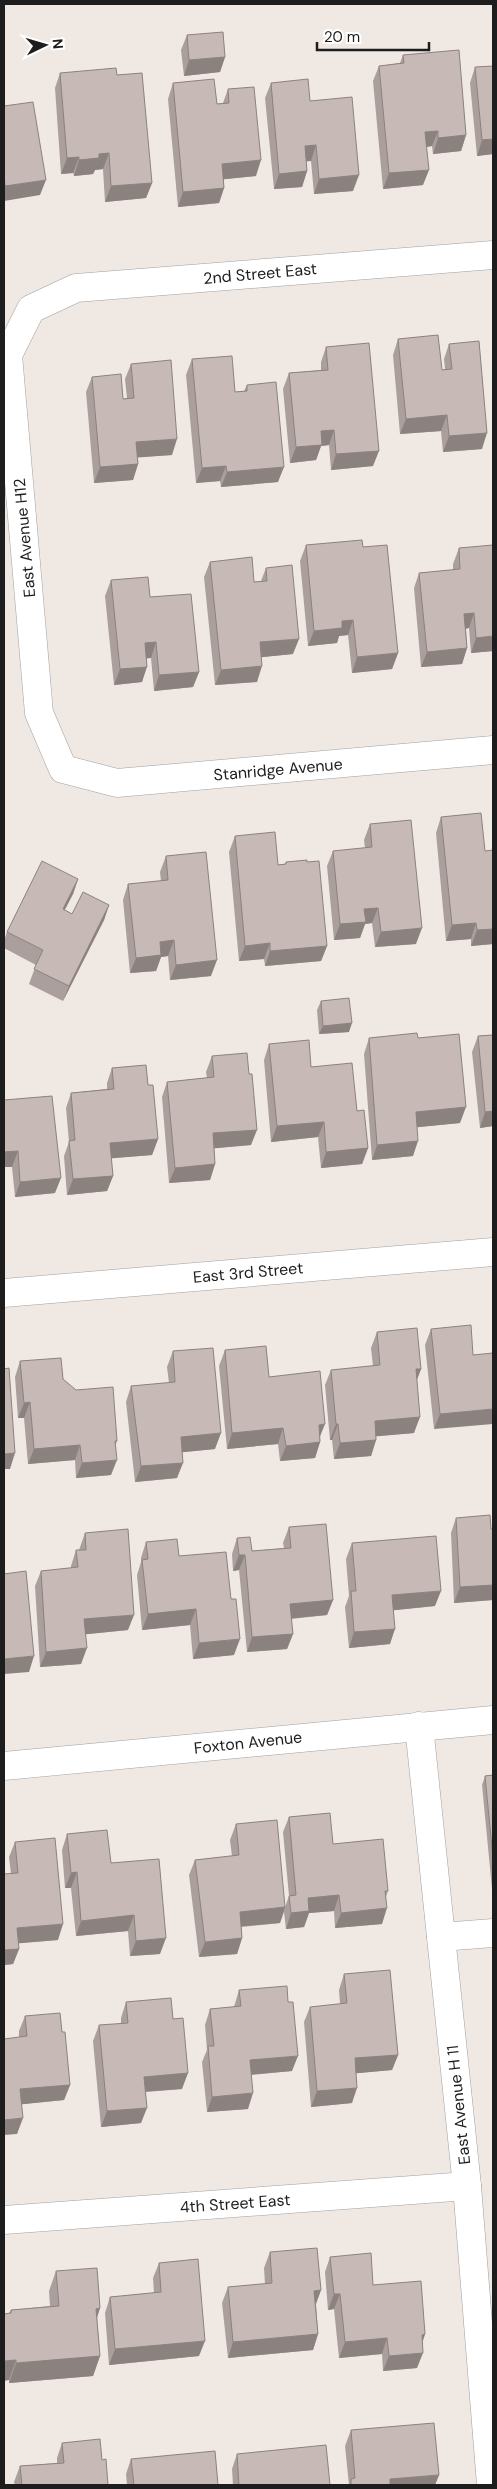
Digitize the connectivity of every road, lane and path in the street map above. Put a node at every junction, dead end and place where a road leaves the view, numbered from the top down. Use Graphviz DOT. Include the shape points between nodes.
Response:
graph roads {
  1 [pos="493,255"];
  2 [pos="31,309"];
  3 [pos="493,750"];
  4 [pos="64,769"];
  5 [pos="493,1252"];
  6 [pos="4,1292"];
  7 [pos="493,1720"];
  8 [pos="419,1726"];
  9 [pos="4,1766"];
  10 [pos="493,1933"];
  11 [pos="441,1937"];
  12 [pos="467,2186"];
  13 [pos="4,2220"];
  14 [pos="492,2485"];
  1 -- 2 [label="street, 2nd Street East" via="76,288"];
  2 -- 4 [label="street, East Avenue H12" via="8,355 39,712"];
  3 -- 4 [label="street, Stanridge Avenue" via="117,783"];
  5 -- 6 [label="street, East 3rd Street"];
  7 -- 8 [label="street, Foxton Avenue"];
  8 -- 9 [label="street, Foxton Avenue"];
  8 -- 11 [label="street, East Avenue H 11"];
  10 -- 11 [label="street"];
  11 -- 12 [label="street, East Avenue H 11"];
  12 -- 13 [label="street, 4th Street East"];
  12 -- 14 [label="street, East Avenue H 11"];
}
